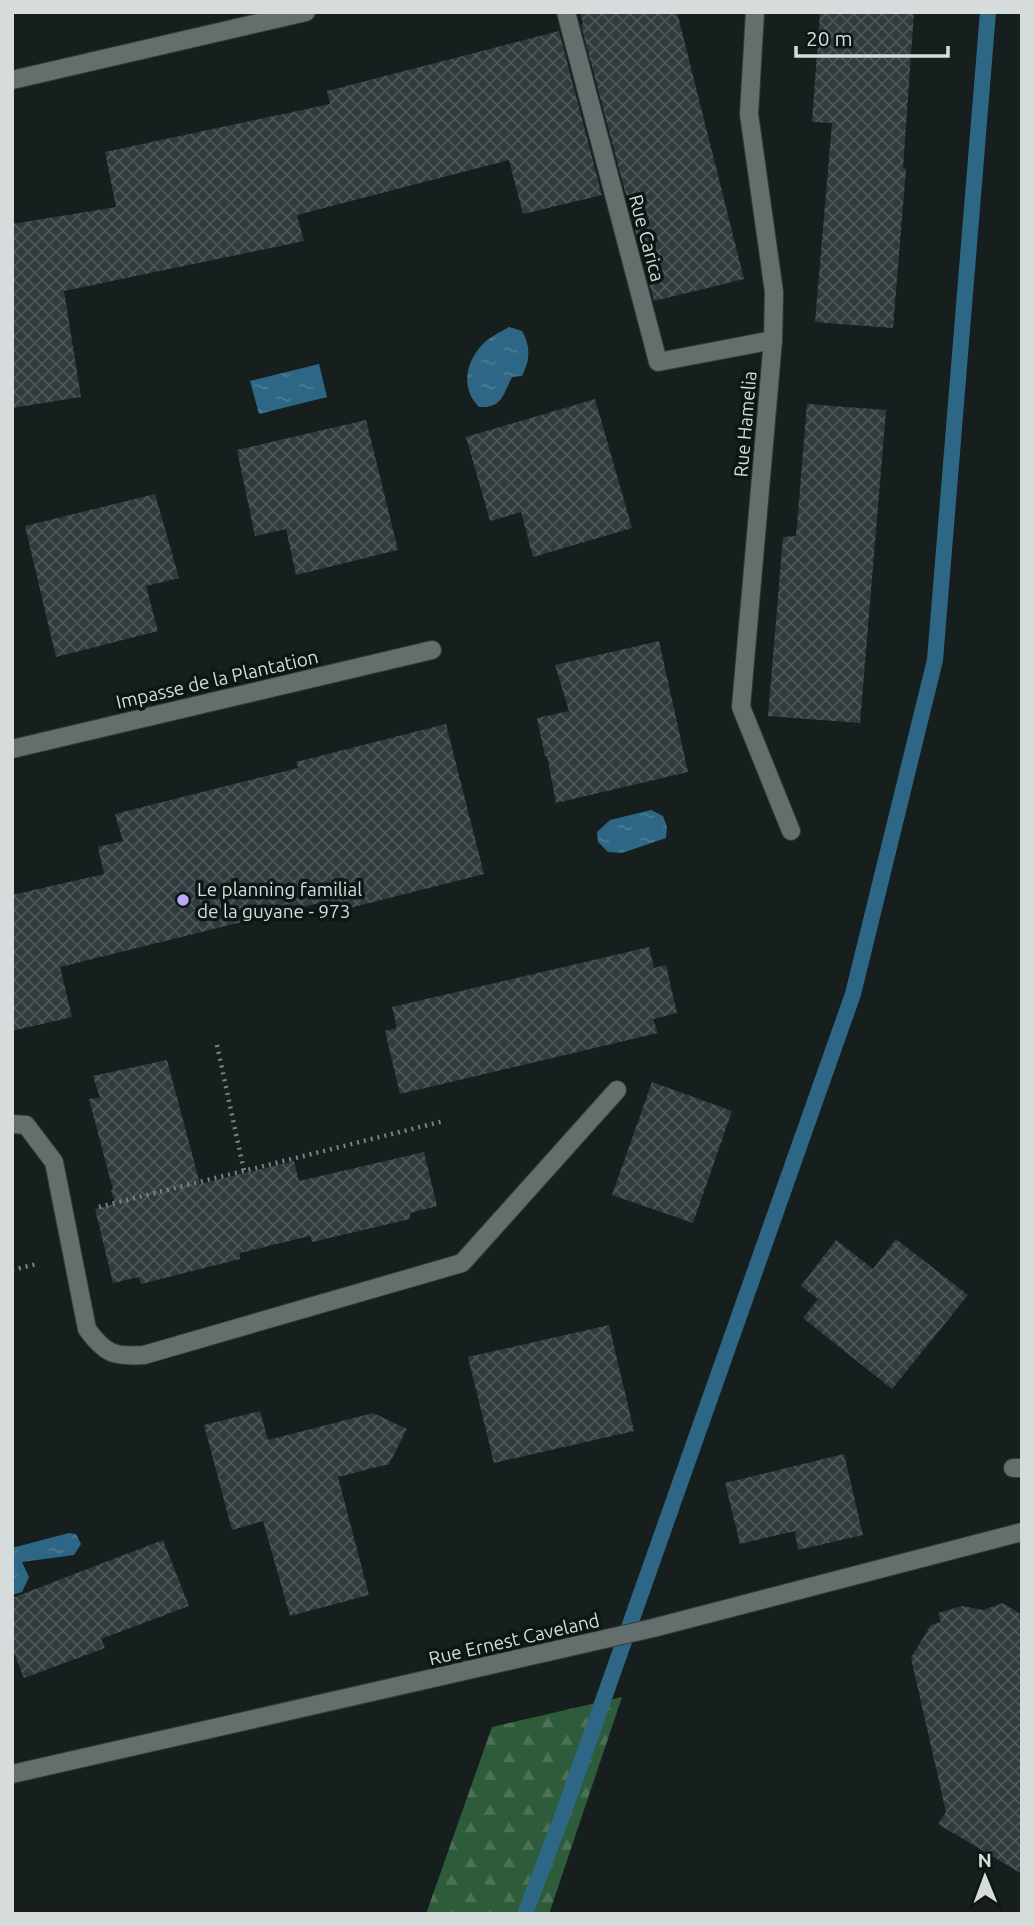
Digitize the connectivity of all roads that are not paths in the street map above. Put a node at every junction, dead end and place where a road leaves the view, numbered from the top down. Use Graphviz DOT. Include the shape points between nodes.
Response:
graph roads {
  1 [pos="306,12"];
  2 [pos="566,12"];
  3 [pos="755,12"];
  4 [pos="12,80"];
  5 [pos="773,340"];
  6 [pos="432,650"];
  7 [pos="12,749"];
  8 [pos="791,831"];
  9 [pos="617,1090"];
  10 [pos="12,1124"];
  11 [pos="1022,1532"];
  12 [pos="12,1774"];
  1 -- 4 [label="street"];
  2 -- 5 [label="street, Rue Carica" via="658,362"];
  3 -- 5 [label="street, Rue Hamelia" via="749,114 774,292"];
  5 -- 8 [label="street, Rue Hamelia" via="741,707"];
  6 -- 7 [label="street, Impasse de la Plantation"];
  9 -- 10 [label="street" via="462,1263 144,1355 122,1356 100,1346 88,1329 54,1162 26,1125"];
  11 -- 12 [label="street, Rue Ernest Caveland" via="653,1628"];
}
